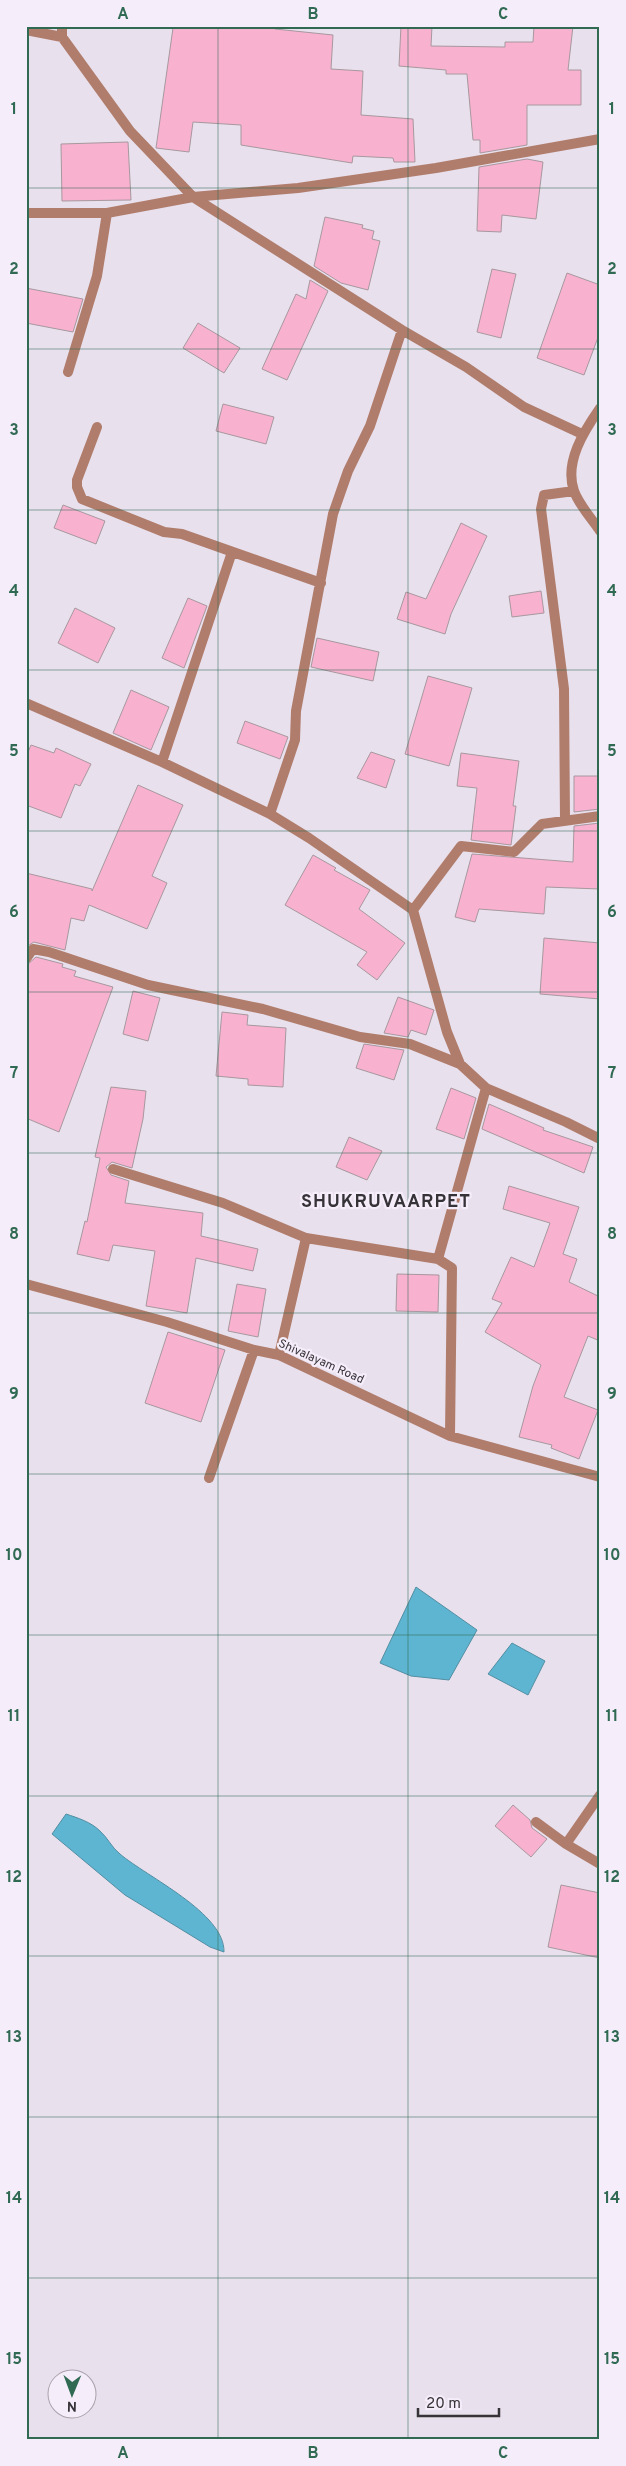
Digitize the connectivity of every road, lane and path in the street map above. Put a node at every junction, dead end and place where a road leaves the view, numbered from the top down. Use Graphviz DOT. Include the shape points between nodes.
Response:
graph roads {
  1 [pos="62,26"];
  2 [pos="26,30"];
  3 [pos="62,37"];
  4 [pos="600,139"];
  5 [pos="193,197"];
  6 [pos="26,213"];
  7 [pos="107,213"];
  8 [pos="402,330"];
  9 [pos="68,372"];
  10 [pos="600,408"];
  11 [pos="97,427"];
  12 [pos="582,434"];
  13 [pos="574,491"];
  14 [pos="600,531"];
  15 [pos="232,552"];
  16 [pos="321,583"];
  17 [pos="26,703"];
  18 [pos="162,762"];
  19 [pos="270,814"];
  20 [pos="600,816"];
  21 [pos="565,820"];
  22 [pos="413,910"];
  23 [pos="30,948"];
  24 [pos="26,959"];
  25 [pos="460,1064"];
  26 [pos="486,1088"];
  27 [pos="600,1140"];
  28 [pos="113,1169"];
  29 [pos="306,1238"];
  30 [pos="438,1259"];
  31 [pos="26,1284"];
  32 [pos="254,1350"];
  33 [pos="279,1355"];
  34 [pos="450,1436"];
  35 [pos="600,1477"];
  36 [pos="209,1478"];
  37 [pos="600,1795"];
  38 [pos="536,1822"];
  39 [pos="566,1844"];
  40 [pos="600,1864"];
  1 -- 3 [label="street"];
  2 -- 3 [label="street"];
  3 -- 5 [label="street" via="130,131"];
  4 -- 5 [label="street" via="298,188"];
  5 -- 7 [label="street"];
  5 -- 8 [label="street"];
  6 -- 7 [label="street"];
  7 -- 9 [label="street" via="97,276"];
  8 -- 12 [label="street" via="466,367 524,407"];
  8 -- 16 [label="street" via="370,426 348,471 333,514"];
  10 -- 12 [label="street"];
  11 -- 15 [label="street" via="78,480 82,499 164,532 182,534"];
  12 -- 13 [label="street" via="572,462"];
  13 -- 14 [label="street"];
  13 -- 21 [label="street" via="544,496 541,509 564,689"];
  15 -- 16 [label="street"];
  15 -- 18 [label="street"];
  16 -- 19 [label="street" via="296,711 295,740"];
  17 -- 18 [label="street"];
  18 -- 19 [label="street"];
  19 -- 22 [label="street"];
  20 -- 21 [label="street"];
  21 -- 22 [label="street" via="542,824 514,852 461,846"];
  22 -- 25 [label="street" via="447,1032"];
  23 -- 24 [label="street"];
  23 -- 25 [label="street" via="148,985 263,1010 360,1036 410,1044"];
  25 -- 26 [label="street"];
  26 -- 27 [label="street"];
  26 -- 30 [label="street"];
  28 -- 29 [label="street" via="223,1203"];
  29 -- 30 [label="street"];
  29 -- 33 [label="street"];
  30 -- 34 [label="street" via="452,1268"];
  31 -- 32 [label="street, Shivalayam Road"];
  32 -- 33 [label="street, Shivalayam Road"];
  32 -- 36 [label="street"];
  33 -- 34 [label="street, Shivalayam Road"];
  34 -- 35 [label="street, Shivalayam Road"];
  37 -- 39 [label="street"];
  38 -- 39 [label="street"];
  39 -- 40 [label="street"];
}
